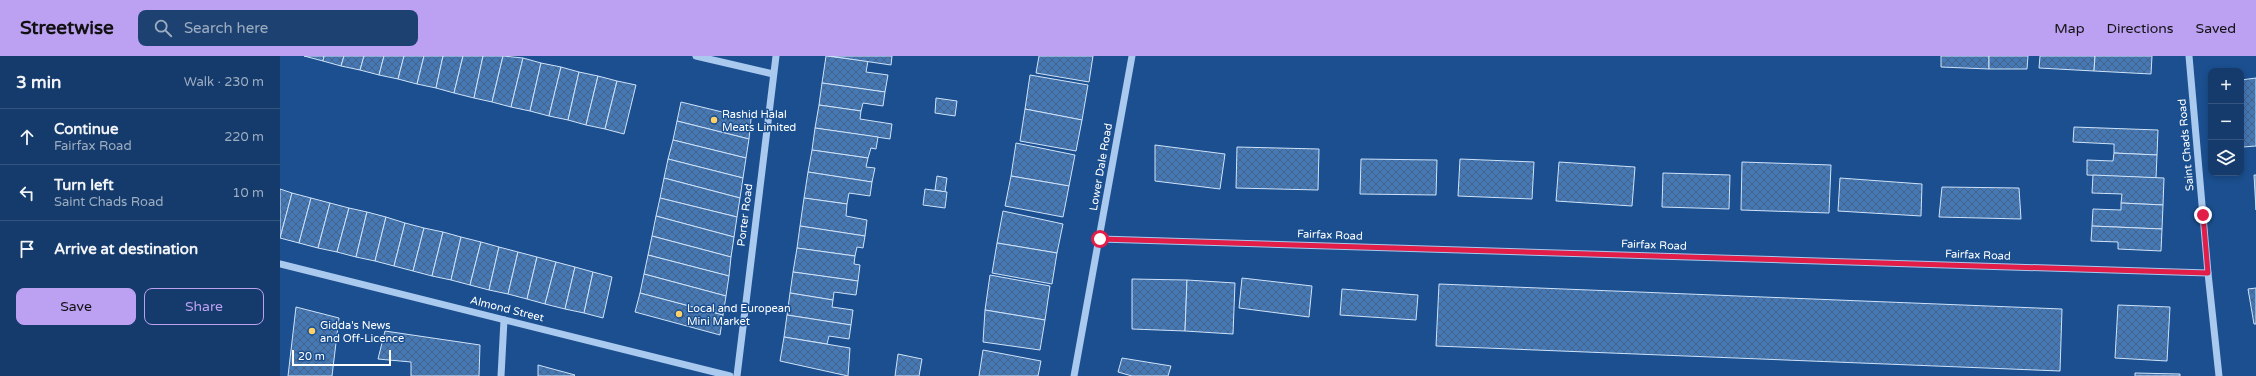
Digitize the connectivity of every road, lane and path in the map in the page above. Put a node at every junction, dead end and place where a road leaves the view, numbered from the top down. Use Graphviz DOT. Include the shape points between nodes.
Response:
graph roads {
  1 [pos="696,56"];
  2 [pos="776,56"];
  3 [pos="1132,56"];
  4 [pos="2189,56"];
  5 [pos="773,74"];
  6 [pos="1100,239"];
  7 [pos="280,264"];
  8 [pos="2208,273"];
  9 [pos="504,320"];
  10 [pos="502,376"];
  11 [pos="730,376"];
  12 [pos="737,376"];
  13 [pos="1074,376"];
  14 [pos="2219,376"];
  1 -- 5 [label="street"];
  2 -- 5 [label="street, Porter Road"];
  3 -- 6 [label="street, Lower Dale Road"];
  4 -- 8 [label="street, Saint Chads Road"];
  5 -- 12 [label="street, Porter Road"];
  6 -- 8 [label="street, Fairfax Road"];
  6 -- 13 [label="street, Lower Dale Road"];
  7 -- 9 [label="street, Almond Street"];
  8 -- 14 [label="street, Saint Chads Road"];
  9 -- 10 [label="street"];
  9 -- 11 [label="street, Almond Street"];
}
